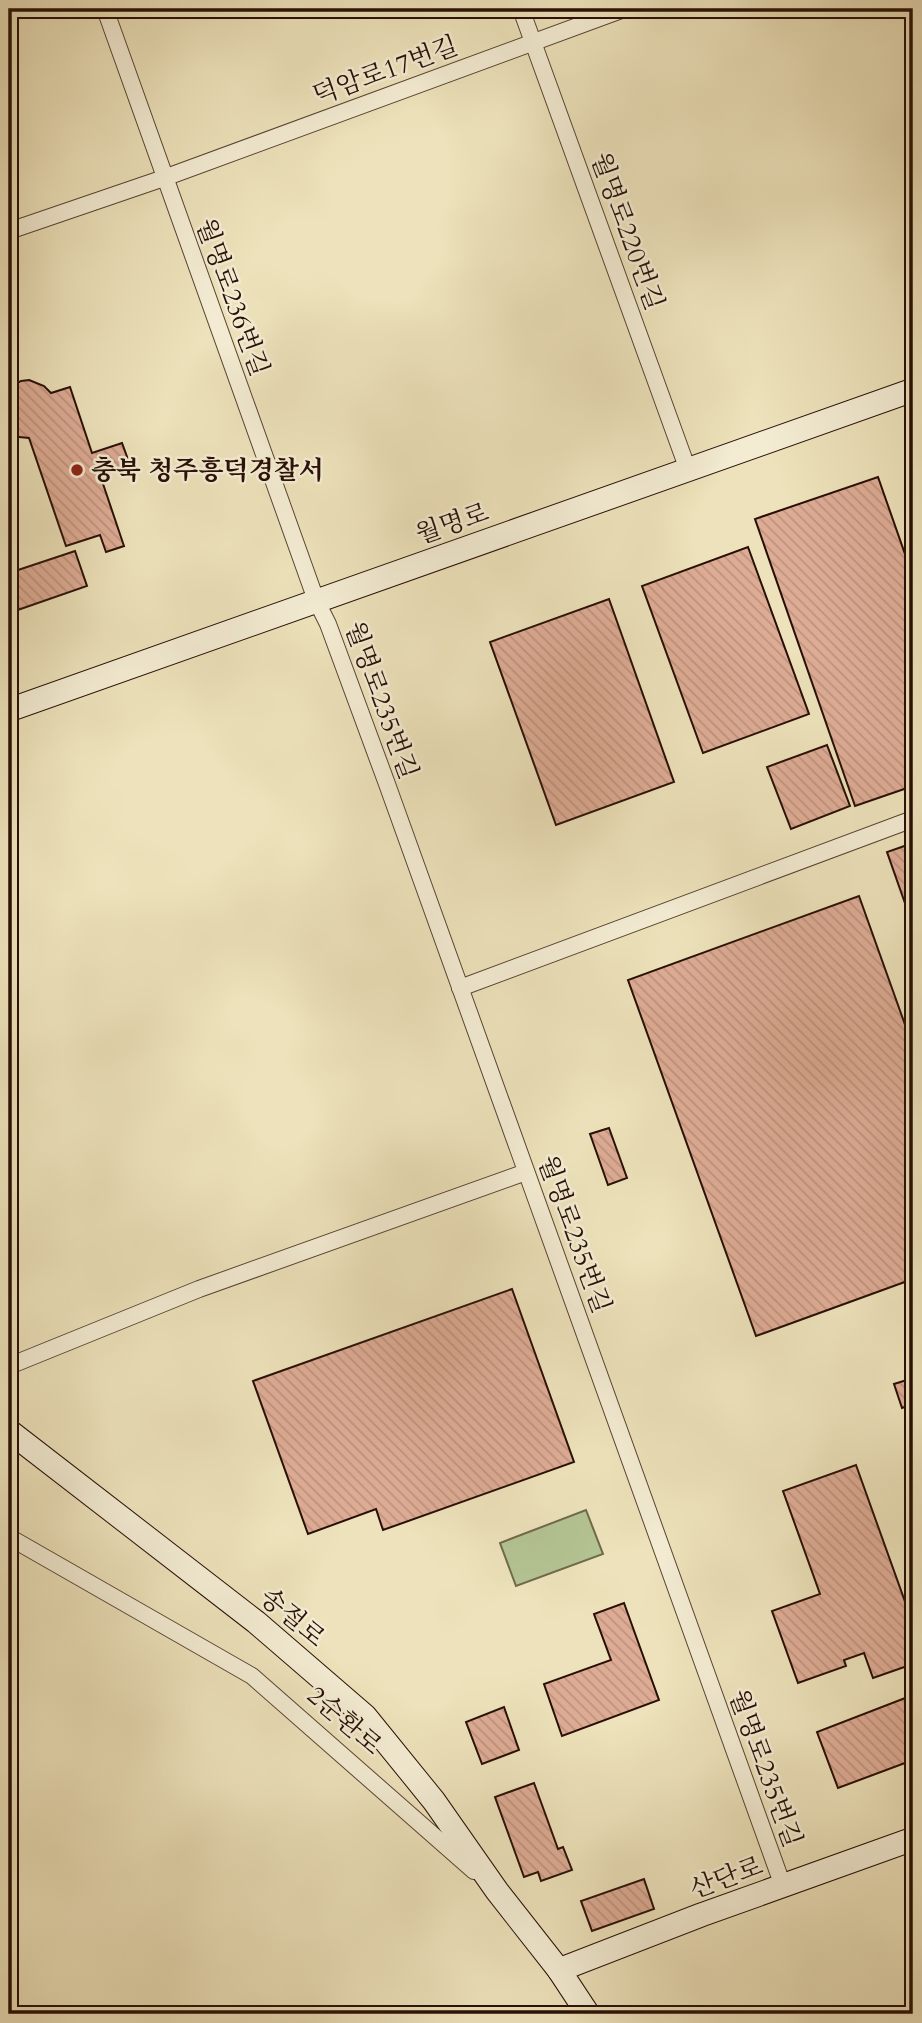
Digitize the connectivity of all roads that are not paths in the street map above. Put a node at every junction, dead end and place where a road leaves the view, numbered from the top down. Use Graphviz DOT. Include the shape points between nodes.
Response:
graph roads {
  1 [pos="105,9"];
  2 [pos="521,9"];
  3 [pos="624,9"];
  4 [pos="533,41"];
  5 [pos="164,177"];
  6 [pos="9,231"];
  7 [pos="913,390"];
  8 [pos="688,470"];
  9 [pos="316,600"];
  10 [pos="9,710"];
  11 [pos="913,819"];
  12 [pos="460,988"];
  13 [pos="526,1172"];
  14 [pos="9,1366"];
  15 [pos="9,1431"];
  16 [pos="9,1536"];
  17 [pos="913,1839"];
  18 [pos="783,1886"];
  19 [pos="497,1891"];
  20 [pos="559,1970"];
  21 [pos="588,2014"];
  1 -- 5 [label="street, 월명로236번길"];
  2 -- 4 [label="street, 월명로220번길"];
  3 -- 4 [label="street, 덕암로17번길"];
  4 -- 5 [label="street, 덕암로17번길"];
  4 -- 8 [label="street, 월명로220번길"];
  5 -- 6 [label="street, 덕암로17번길"];
  5 -- 9 [label="street, 월명로236번길"];
  7 -- 8 [label="street, 월명로"];
  8 -- 9 [label="street, 월명로"];
  9 -- 10 [label="street, 월명로"];
  9 -- 12 [label="street, 월명로235번길"];
  11 -- 12 [label="street"];
  12 -- 13 [label="street, 월명로235번길"];
  13 -- 14 [label="street" via="199,1289"];
  13 -- 18 [label="street, 월명로235번길"];
  15 -- 19 [label="street, 송절로" via="256,1622 365,1716 434,1801"];
  16 -- 19 [label="street, 2순환로" via="252,1676"];
  17 -- 18 [label="street, 산단로"];
  18 -- 20 [label="street, 산단로"];
  19 -- 20 [label="street, 2순환로"];
  20 -- 21 [label="street, 2순환로"];
}
